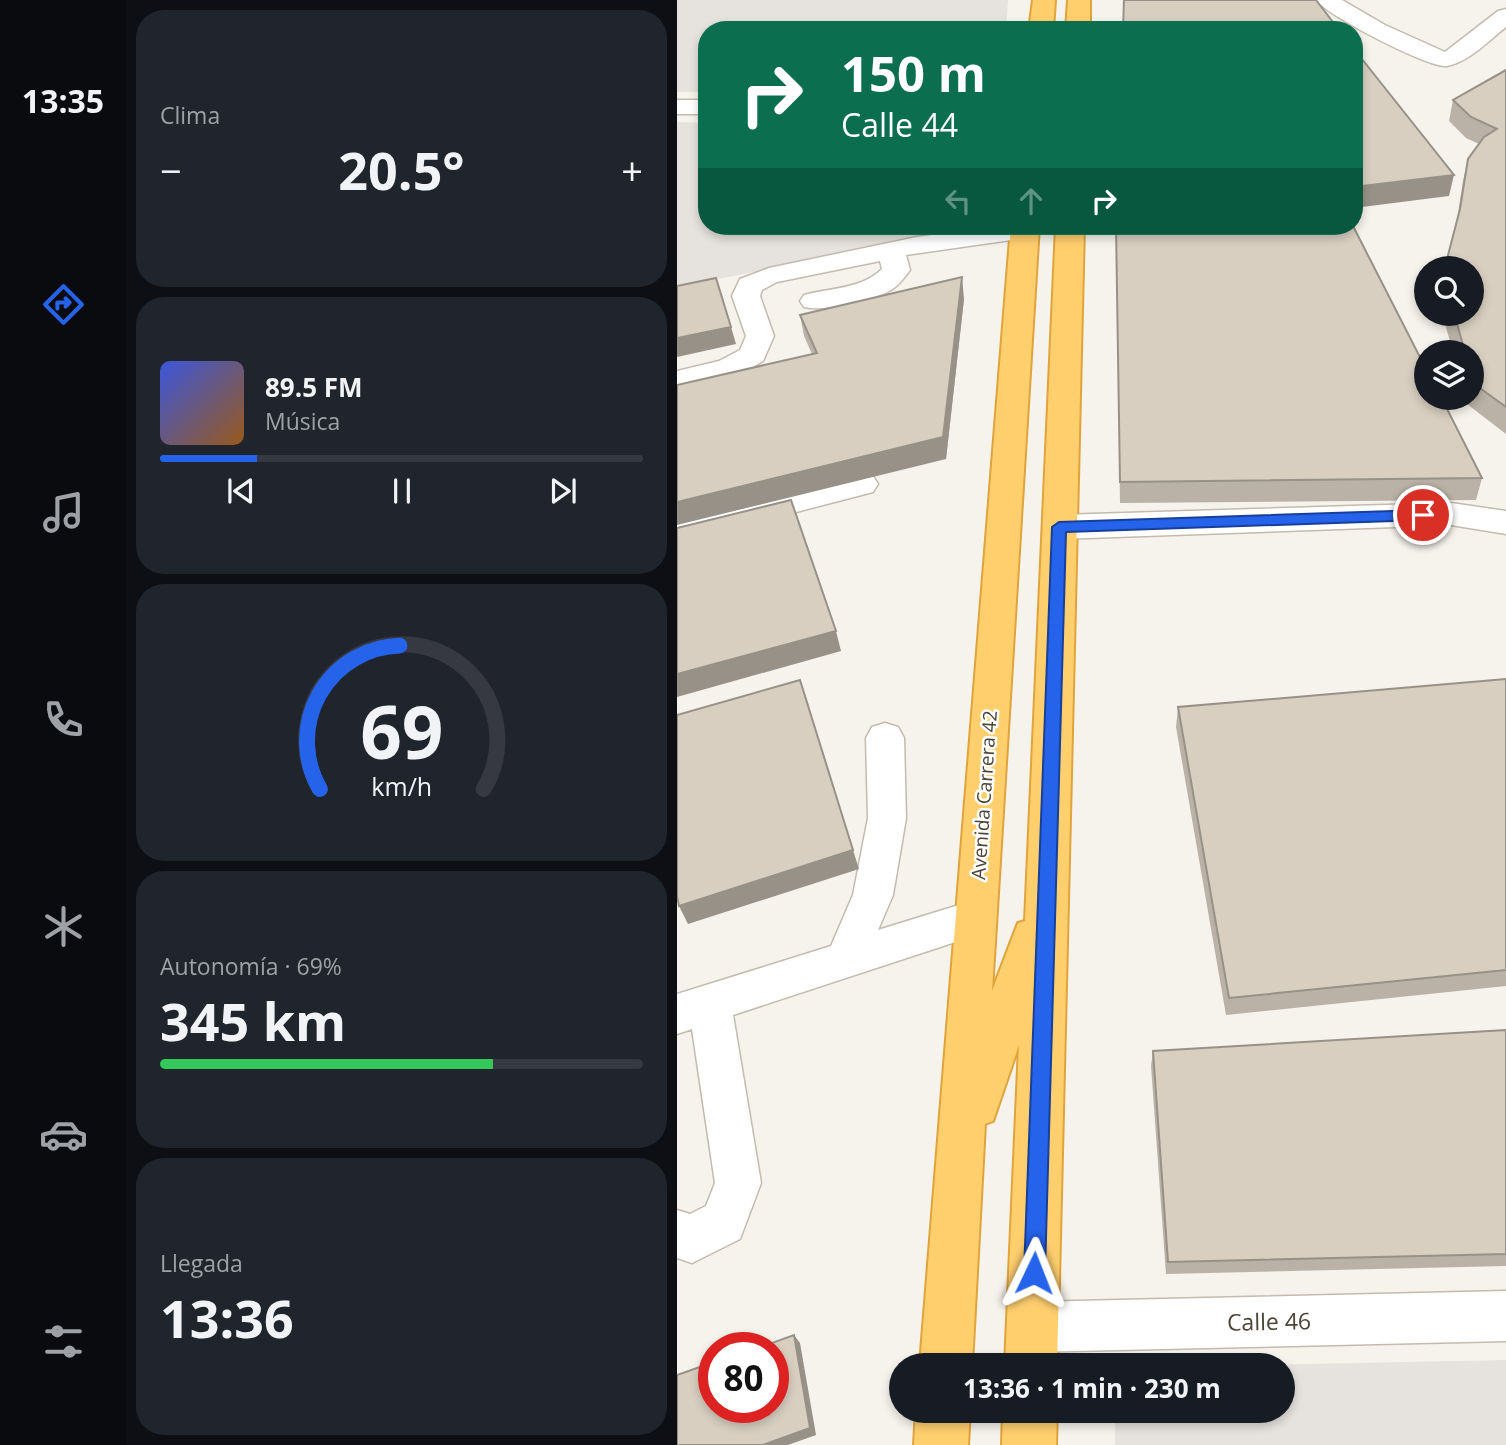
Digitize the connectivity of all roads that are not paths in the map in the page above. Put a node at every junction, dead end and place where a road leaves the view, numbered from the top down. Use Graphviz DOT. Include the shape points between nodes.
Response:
graph roads {
  1 [pos="1044,0"];
  2 [pos="1079,0"];
  3 [pos="1327,0"];
  4 [pos="1506,16"];
  5 [pos="1042,21"];
  6 [pos="1078,21"];
  7 [pos="1362,21"];
  8 [pos="1363,22"];
  9 [pos="677,107"];
  10 [pos="698,107"];
  11 [pos="984,235"];
  12 [pos="1024,235"];
  13 [pos="1070,235"];
  14 [pos="891,251"];
  15 [pos="814,301"];
  16 [pos="677,381"];
  17 [pos="862,484"];
  18 [pos="1506,523"];
  19 [pos="1059,527"];
  20 [pos="677,531"];
  21 [pos="885,738"];
  22 [pos="1046,897"];
  23 [pos="975,918"];
  24 [pos="845,960"];
  25 [pos="694,1009"];
  26 [pos="959,1153"];
  27 [pos="677,1234"];
  28 [pos="1506,1315"];
  29 [pos="1032,1346"];
  30 [pos="947,1353"];
  31 [pos="942,1423"];
  32 [pos="1030,1423"];
  33 [pos="941,1445"];
  34 [pos="1029,1445"];
  1 -- 5 [label="highway"];
  2 -- 6 [label="highway"];
  3 -- 7 [label="street"];
  4 -- 8 [label="street" via="1452,58 1442,60"];
  9 -- 10 [label="street"];
  11 -- 14 [label="street"];
  12 -- 23 [label="highway, Avenida Carrera 42"];
  13 -- 19 [label="highway"];
  14 -- 15 [label="street" via="896,270 891,280"];
  14 -- 16 [label="street" via="769,276 750,285 746,296 760,336 753,355 729,368"];
  17 -- 20 [label="street"];
  18 -- 19 [label="street" via="1451,514"];
  19 -- 22 [label="highway"];
  21 -- 24 [label="street" via="887,818 873,895"];
  22 -- 26 [label="highway"];
  22 -- 29 [label="highway"];
  23 -- 24 [label="street"];
  23 -- 26 [label="highway, Avenida Carrera 42"];
  24 -- 25 [label="street"];
  25 -- 27 [label="street" via="738,1183 723,1222 692,1239"];
  26 -- 30 [label="highway, Avenida Carrera 42"];
  28 -- 29 [label="street, Calle 46"];
  31 -- 33 [label="highway"];
  32 -- 34 [label="highway"];
}
